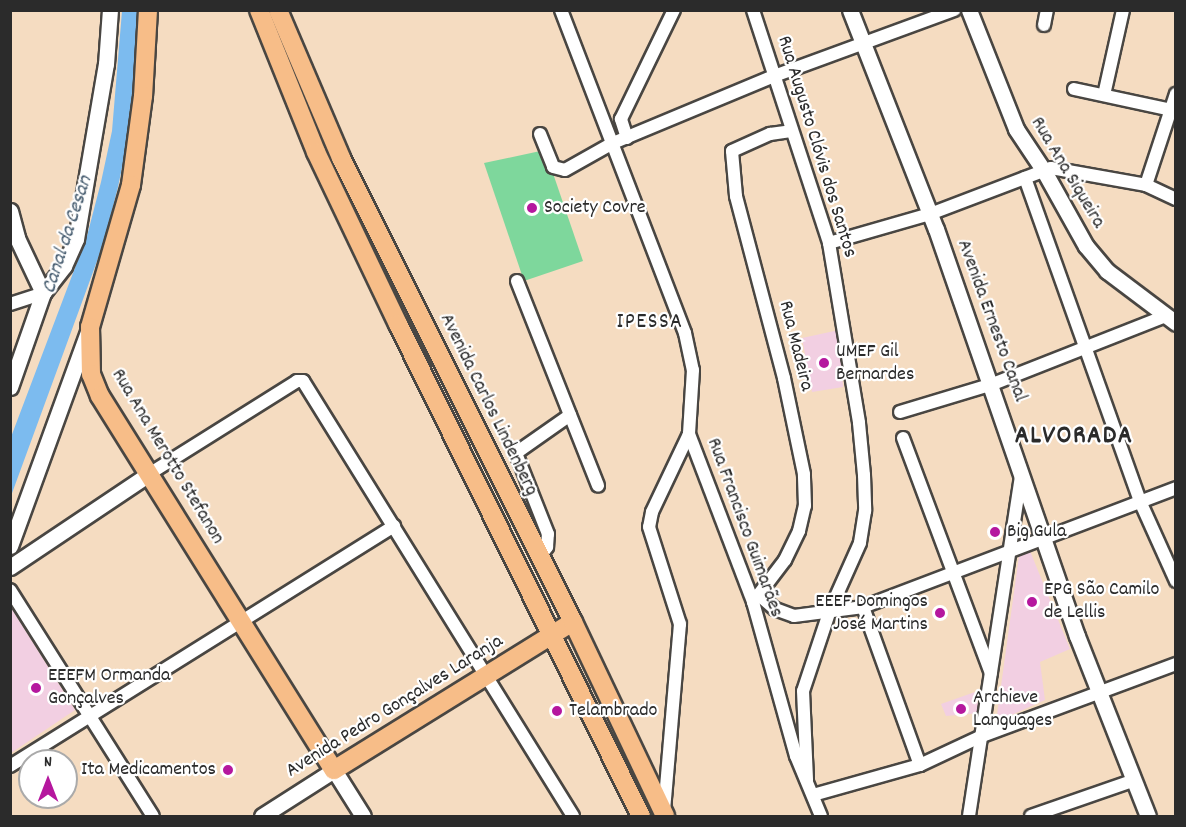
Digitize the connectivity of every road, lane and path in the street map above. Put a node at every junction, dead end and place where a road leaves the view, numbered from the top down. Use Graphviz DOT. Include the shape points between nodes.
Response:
graph roads {
  1 [pos="110,10"];
  2 [pos="148,10"];
  3 [pos="260,10"];
  4 [pos="278,10"];
  5 [pos="561,10"];
  6 [pos="674,10"];
  7 [pos="753,10"];
  8 [pos="850,10"];
  9 [pos="954,10"];
  10 [pos="969,10"];
  11 [pos="1047,10"];
  12 [pos="1123,10"];
  13 [pos="1044,25"];
  14 [pos="863,45"];
  15 [pos="774,76"];
  16 [pos="1074,89"];
  17 [pos="1176,94"];
  18 [pos="1104,95"];
  19 [pos="1174,111"];
  20 [pos="791,131"];
  21 [pos="540,134"];
  22 [pos="627,138"];
  23 [pos="613,143"];
  24 [pos="1044,171"];
  25 [pos="1024,178"];
  26 [pos="1146,185"];
  27 [pos="1176,199"];
  28 [pos="10,211"];
  29 [pos="930,214"];
  30 [pos="829,243"];
  31 [pos="35,274"];
  32 [pos="58,275"];
  33 [pos="517,281"];
  34 [pos="43,293"];
  35 [pos="10,304"];
  36 [pos="1171,320"];
  37 [pos="90,327"];
  38 [pos="1087,348"];
  39 [pos="993,384"];
  40 [pos="10,387"];
  41 [pos="900,412"];
  42 [pos="570,416"];
  43 [pos="689,434"];
  44 [pos="903,438"];
  45 [pos="149,474"];
  46 [pos="1021,477"];
  47 [pos="598,486"];
  48 [pos="1176,488"];
  49 [pos="1139,499"];
  50 [pos="394,526"];
  51 [pos="1046,537"];
  52 [pos="10,546"];
  53 [pos="1011,549"];
  54 [pos="539,558"];
  55 [pos="10,567"];
  56 [pos="954,573"];
  57 [pos="1176,581"];
  58 [pos="10,590"];
  59 [pos="757,599"];
  60 [pos="863,607"];
  61 [pos="830,610"];
  62 [pos="241,621"];
  63 [pos="573,622"];
  64 [pos="552,634"];
  65 [pos="1176,664"];
  66 [pos="992,675"];
  67 [pos="487,678"];
  68 [pos="1100,691"];
  69 [pos="90,716"];
  70 [pos="982,736"];
  71 [pos="10,765"];
  72 [pos="920,765"];
  73 [pos="334,770"];
  74 [pos="807,780"];
  75 [pos="1132,781"];
  76 [pos="813,795"];
  77 [pos="1038,815"];
  78 [pos="153,816"];
  79 [pos="262,816"];
  80 [pos="363,816"];
  81 [pos="573,816"];
  82 [pos="641,816"];
  83 [pos="664,816"];
  84 [pos="821,816"];
  85 [pos="969,816"];
  86 [pos="1148,816"];
  1 -- 32 [label="street" via="85,198 76,239"];
  2 -- 37 [label="main road, Rua Ana Merotto Stefanon" via="143,96 131,185"];
  3 -- 64 [label="main road" via="321,163"];
  4 -- 54 [label="main road, Avenida Carlos Lindenberg" via="341,158"];
  5 -- 23 [label="street, Rua Francisco Guimarães"];
  6 -- 22 [label="street" via="621,119"];
  7 -- 15 [label="street, Rua Augusto Clóvis dos Santos"];
  8 -- 14 [label="street, Avenida Ernesto Canal"];
  9 -- 14 [label="street"];
  10 -- 24 [label="street, Rua Ana Siqueira" via="1011,120"];
  11 -- 13 [label="street"];
  12 -- 18 [label="street"];
  14 -- 15 [label="street"];
  14 -- 29 [label="street, Avenida Ernesto Canal"];
  15 -- 20 [label="street, Rua Augusto Clóvis dos Santos"];
  15 -- 22 [label="street"];
  16 -- 18 [label="street"];
  17 -- 19 [label="street"];
  18 -- 19 [label="street"];
  19 -- 26 [label="street"];
  20 -- 30 [label="street, Rua Augusto Clóvis dos Santos"];
  20 -- 59 [label="street, Rua Madeira" via="749,141 732,151 738,206 784,378 804,474 805,506 799,531"];
  21 -- 23 [label="street" via="553,167 565,170"];
  22 -- 23 [label="street"];
  23 -- 43 [label="street, Rua Francisco Guimarães" via="690,351 695,389"];
  24 -- 25 [label="street"];
  24 -- 26 [label="street" via="1061,168"];
  24 -- 36 [label="street, Rua Ana Siqueira" via="1086,246 1114,277"];
  25 -- 29 [label="street"];
  25 -- 38 [label="street"];
  26 -- 27 [label="street"];
  28 -- 31 [label="street"];
  29 -- 30 [label="street"];
  29 -- 39 [label="street, Avenida Ernesto Canal"];
  30 -- 61 [label="street, Rua Augusto Clóvis dos Santos" via="859,423 865,511 850,572"];
  31 -- 32 [label="street"];
  31 -- 34 [label="street"];
  32 -- 34 [label="street"];
  33 -- 42 [label="street"];
  34 -- 35 [label="street"];
  34 -- 40 [label="street"];
  36 -- 38 [label="street"];
  37 -- 45 [label="main road, Rua Ana Merotto Stefanon" via="88,358 96,389"];
  37 -- 52 [label="street"];
  38 -- 39 [label="street"];
  38 -- 49 [label="street"];
  39 -- 41 [label="street"];
  39 -- 46 [label="street, Avenida Ernesto Canal"];
  42 -- 47 [label="street"];
  42 -- 54 [label="street" via="516,453 548,534 547,547"];
  43 -- 59 [label="street, Rua Francisco Guimarães"];
  43 -- 83 [label="street" via="652,512 649,528 680,624"];
  44 -- 56 [label="street"];
  45 -- 50 [label="street" via="301,380"];
  45 -- 55 [label="street"];
  45 -- 62 [label="main road, Rua Ana Merotto Stefanon"];
  46 -- 51 [label="street, Avenida Ernesto Canal"];
  46 -- 53 [label="street"];
  48 -- 49 [label="street"];
  49 -- 51 [label="street"];
  49 -- 57 [label="street"];
  50 -- 62 [label="street"];
  50 -- 67 [label="street"];
  51 -- 53 [label="street"];
  51 -- 68 [label="street, Avenida Ernesto Canal" via="1073,625"];
  53 -- 56 [label="street"];
  53 -- 66 [label="street"];
  54 -- 63 [label="main road, Avenida Carlos Lindenberg"];
  56 -- 60 [label="street"];
  56 -- 66 [label="street"];
  58 -- 69 [label="street"];
  59 -- 61 [label="street" via="794,616"];
  59 -- 74 [label="street, Rua Francisco Guimarães" via="796,756"];
  60 -- 61 [label="street"];
  60 -- 72 [label="street"];
  61 -- 74 [label="street, Rua Augusto Clóvis dos Santos" via="803,691"];
  62 -- 69 [label="street"];
  62 -- 73 [label="main road, Rua Ana Merotto Stefanon"];
  63 -- 64 [label="main road, Avenida Pedro Gonçalves Laranja"];
  63 -- 83 [label="main road, Avenida Carlos Lindenberg"];
  64 -- 67 [label="main road, Avenida Pedro Gonçalves Laranja"];
  64 -- 82 [label="main road"];
  65 -- 68 [label="street"];
  66 -- 70 [label="street"];
  67 -- 73 [label="main road, Avenida Pedro Gonçalves Laranja"];
  67 -- 81 [label="street"];
  68 -- 70 [label="street"];
  68 -- 75 [label="street, Avenida Ernesto Canal"];
  69 -- 71 [label="street"];
  69 -- 78 [label="street"];
  70 -- 72 [label="street"];
  70 -- 85 [label="street"];
  72 -- 76 [label="street"];
  73 -- 79 [label="street, Avenida Pedro Gonçalves Laranja"];
  73 -- 80 [label="street, Rua Ana Merotto Stefanon"];
  74 -- 76 [label="street, Rua Francisco Guimarães"];
  75 -- 77 [label="street"];
  75 -- 86 [label="street, Avenida Ernesto Canal"];
  76 -- 84 [label="street, Rua Francisco Guimarães"];
}
